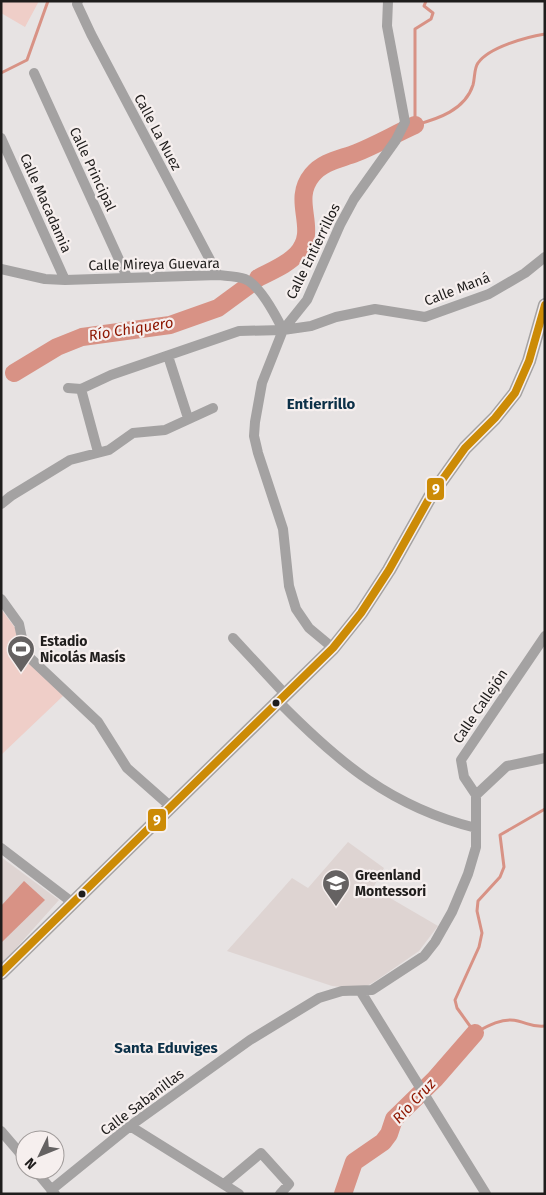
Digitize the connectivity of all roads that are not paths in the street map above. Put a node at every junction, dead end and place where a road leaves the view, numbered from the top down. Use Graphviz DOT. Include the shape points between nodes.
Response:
graph roads {
  1 [pos="78,1"];
  2 [pos="388,1"];
  3 [pos="34,73"];
  4 [pos="1,138"];
  5 [pos="545,257"];
  6 [pos="1,269"];
  7 [pos="218,275"];
  8 [pos="127,277"];
  9 [pos="65,280"];
  10 [pos="545,305"];
  11 [pos="283,330"];
  12 [pos="168,356"];
  13 [pos="68,388"];
  14 [pos="81,389"];
  15 [pos="213,408"];
  16 [pos="188,418"];
  17 [pos="98,452"];
  18 [pos="1,504"];
  19 [pos="1,599"];
  20 [pos="545,636"];
  21 [pos="234,638"];
  22 [pos="333,648"];
  23 [pos="281,698"];
  24 [pos="545,758"];
  25 [pos="476,795"];
  26 [pos="170,806"];
  27 [pos="476,828"];
  28 [pos="1,848"];
  29 [pos="73,903"];
  30 [pos="1,973"];
  31 [pos="361,992"];
  32 [pos="130,1126"];
  33 [pos="1,1132"];
  34 [pos="5,1144"];
  35 [pos="43,1180"];
  36 [pos="224,1184"];
  37 [pos="53,1192"];
  38 [pos="239,1194"];
  39 [pos="280,1194"];
  40 [pos="486,1194"];
  1 -- 7 [label="street, Calle La Nuez" via="87,25"];
  2 -- 11 [label="street, Calle Entierrillos" via="387,26 405,122 354,199 307,300"];
  3 -- 8 [label="street, Calle Principal"];
  4 -- 9 [label="street, Calle Macadamia"];
  5 -- 11 [label="street, Calle Maná" via="526,273 489,294 425,317 375,309"];
  6 -- 9 [label="street, Calle Mireya Guevara"];
  7 -- 8 [label="street, Calle Mireya Guevara"];
  7 -- 11 [label="street, Calle Mireya Guevara" via="247,280 274,311"];
  8 -- 9 [label="street, Calle Mireya Guevara"];
  10 -- 22 [label="main road" via="529,361 515,393 465,448 430,497 370,598"];
  11 -- 12 [label="street, Calle Maná" via="238,331"];
  11 -- 22 [label="street, Calle Entierrillos" via="262,383 254,436 283,529 289,586 296,609 309,628"];
  12 -- 14 [label="street, Calle Maná"];
  12 -- 16 [label="street"];
  13 -- 14 [label="street"];
  14 -- 17 [label="street"];
  15 -- 16 [label="street"];
  16 -- 17 [label="street" via="165,430 133,433 109,450"];
  17 -- 18 [label="street" via="53,469"];
  19 -- 26 [label="street" via="20,624 30,658 98,722 127,768"];
  20 -- 25 [label="street, Calle Callejón" via="460,760 464,777"];
  21 -- 23 [label="street"];
  22 -- 23 [label="main road"];
  23 -- 26 [label="main road"];
  23 -- 27 [label="street" via="314,738 344,765 402,802"];
  24 -- 25 [label="street" via="507,766"];
  25 -- 27 [label="street, Calle Sabanillas"];
  26 -- 29 [label="main road"];
  27 -- 31 [label="street, Calle Sabanillas" via="476,847 468,874 435,942 412,966 372,990"];
  28 -- 29 [label="street"];
  29 -- 30 [label="main road"];
  31 -- 32 [label="street, Calle Sabanillas" via="342,991 319,998 250,1040"];
  31 -- 40 [label="street"];
  32 -- 36 [label="street"];
  32 -- 37 [label="street, Calle Sabanillas"];
  33 -- 34 [label="street"];
  35 -- 37 [label="street"];
  36 -- 38 [label="street"];
  36 -- 39 [label="street" via="261,1153 289,1184"];
}
